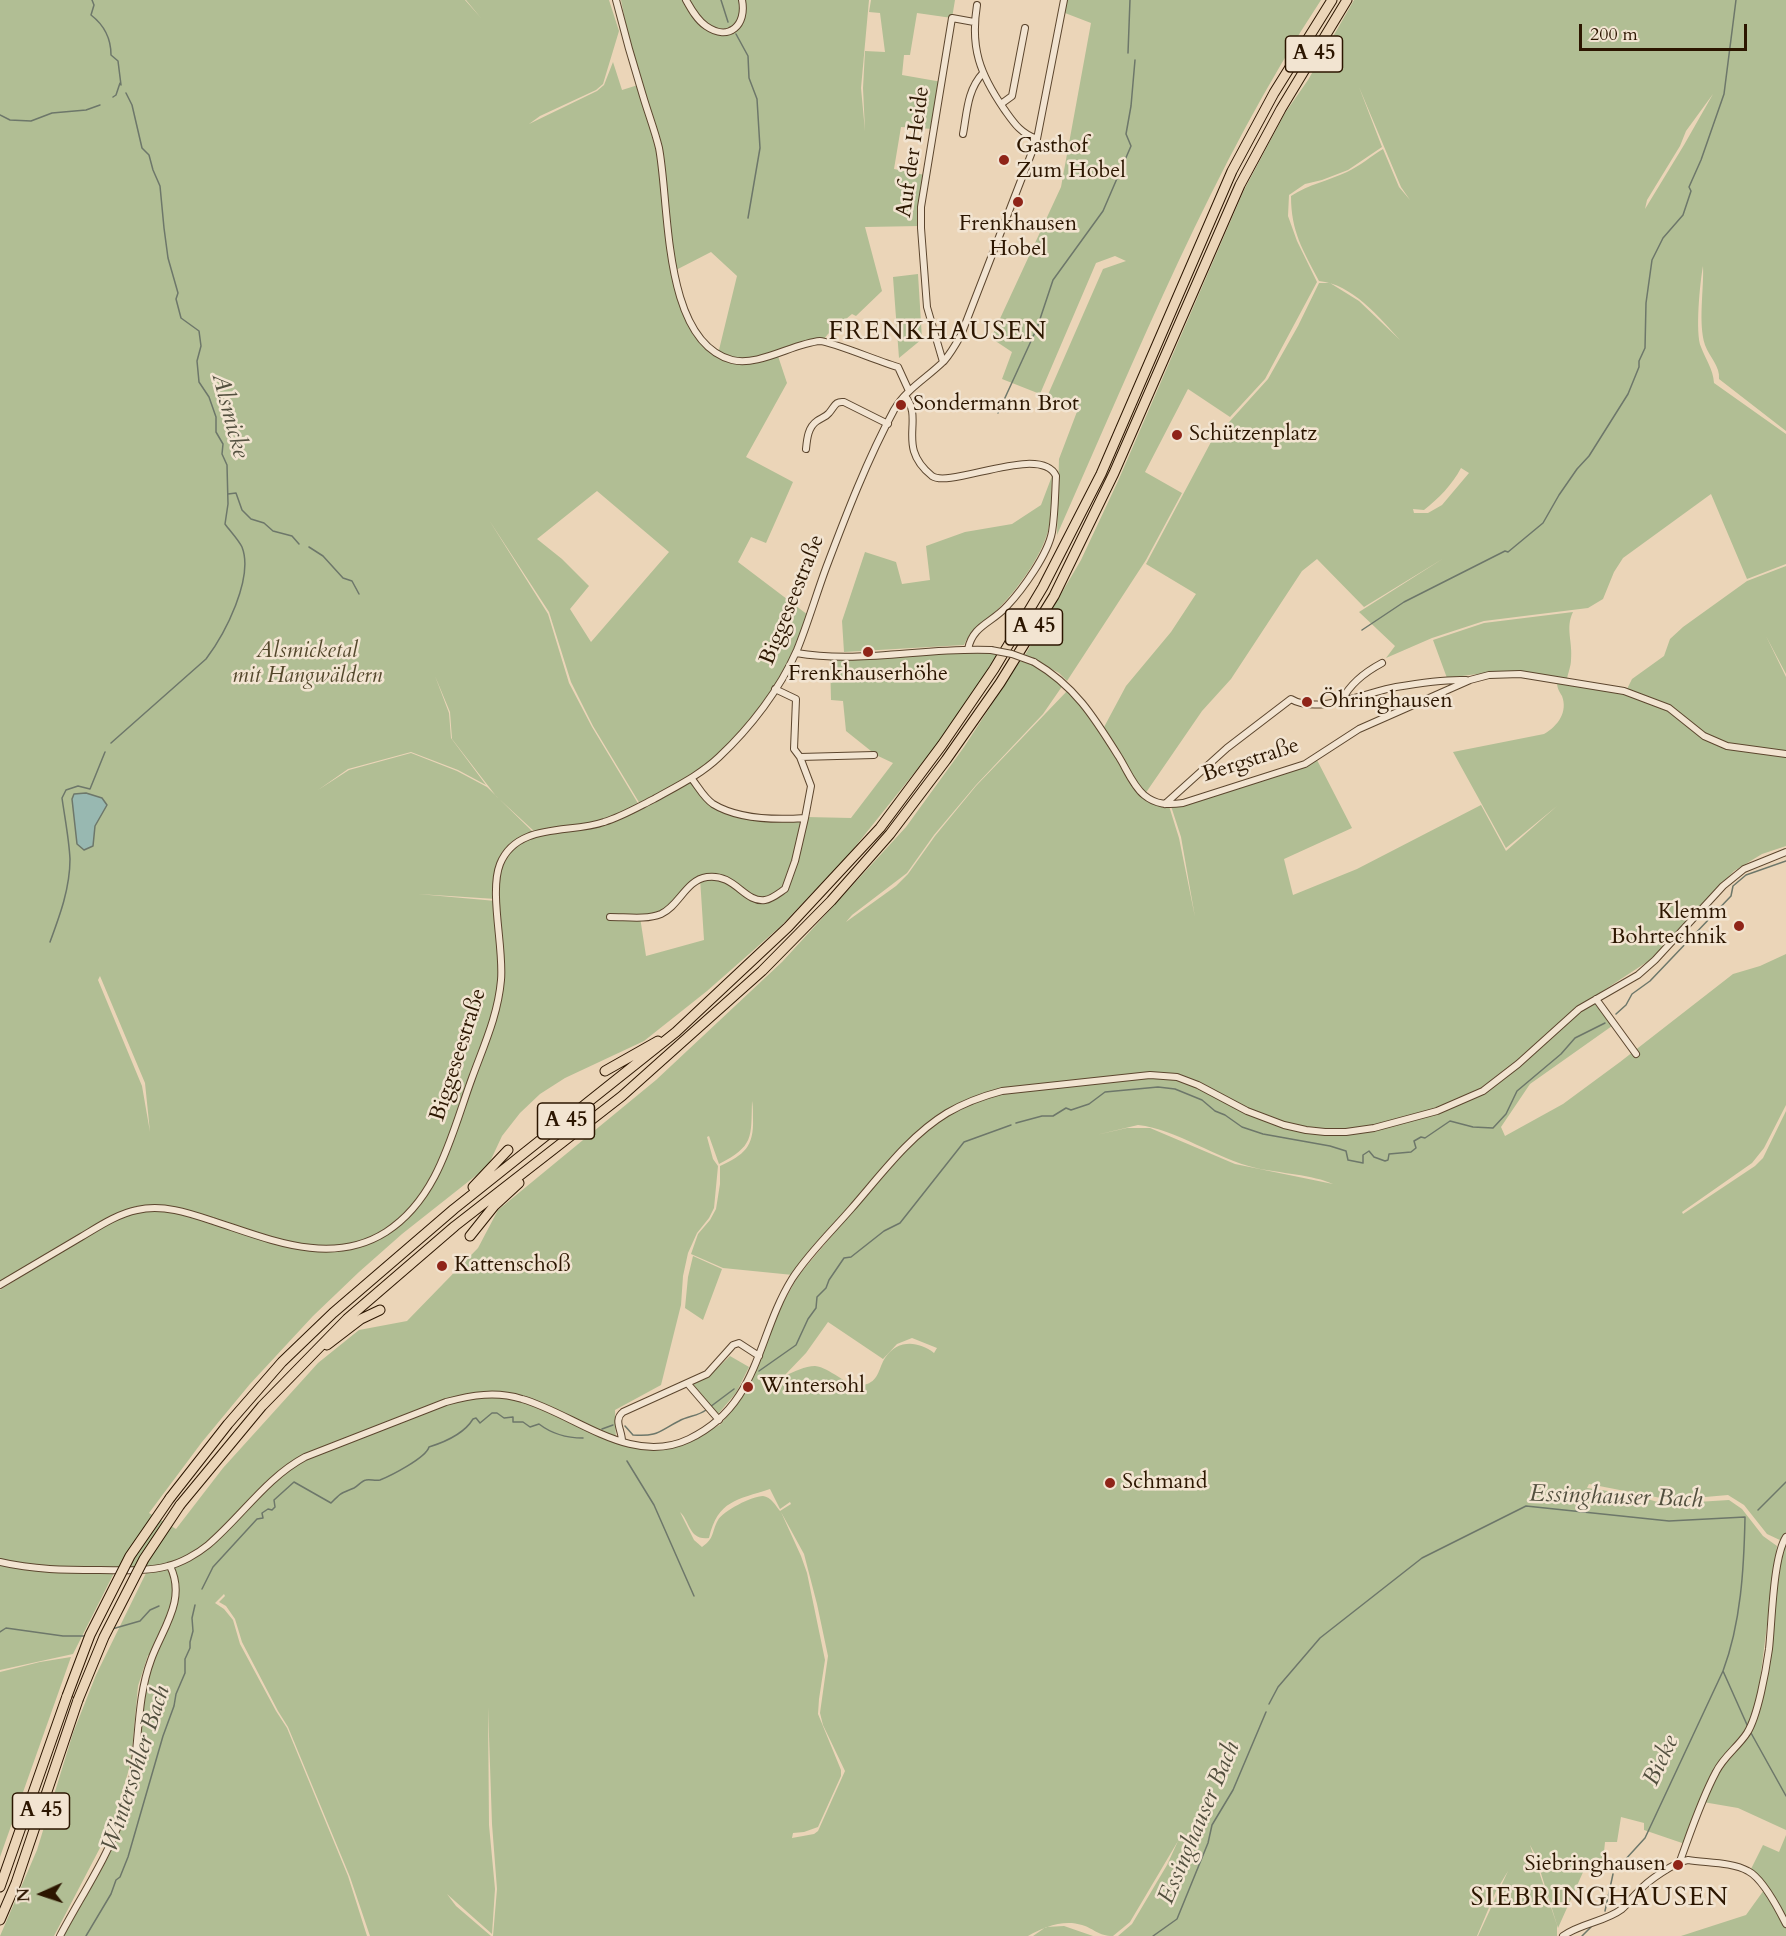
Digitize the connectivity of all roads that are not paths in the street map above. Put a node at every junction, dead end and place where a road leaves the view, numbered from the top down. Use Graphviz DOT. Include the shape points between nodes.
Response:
graph roads {
  1 [pos="616,0"];
  2 [pos="686,0"];
  3 [pos="742,0"];
  4 [pos="1064,0"];
  5 [pos="1332,0"];
  6 [pos="1347,0"];
  7 [pos="977,5"];
  8 [pos="974,22"];
  9 [pos="1025,28"];
  10 [pos="983,74"];
  11 [pos="1001,104"];
  12 [pos="963,134"];
  13 [pos="1037,139"];
  14 [pos="943,362"];
  15 [pos="907,393"];
  16 [pos="888,424"];
  17 [pos="806,449"];
  18 [pos="968,649"];
  19 [pos="796,652"];
  20 [pos="1382,663"];
  21 [pos="1470,680"];
  22 [pos="775,689"];
  23 [pos="1342,700"];
  24 [pos="1786,754"];
  25 [pos="874,755"];
  26 [pos="800,757"];
  27 [pos="692,779"];
  28 [pos="1164,804"];
  29 [pos="806,818"];
  30 [pos="1786,852"];
  31 [pos="610,917"];
  32 [pos="1596,999"];
  33 [pos="676,1032"];
  34 [pos="1636,1054"];
  35 [pos="605,1071"];
  36 [pos="508,1150"];
  37 [pos="532,1167"];
  38 [pos="454,1209"];
  39 [pos="470,1236"];
  40 [pos="0,1285"];
  41 [pos="380,1310"];
  42 [pos="316,1350"];
  43 [pos="759,1356"];
  44 [pos="688,1384"];
  45 [pos="719,1420"];
  46 [pos="625,1442"];
  47 [pos="1786,1537"];
  48 [pos="0,1562"];
  49 [pos="170,1566"];
  50 [pos="1680,1861"];
  51 [pos="0,1887"];
  52 [pos="0,1920"];
  53 [pos="1786,1924"];
  54 [pos="60,1936"];
  55 [pos="1563,1936"];
  1 -- 15 [label="street" via="659,147 674,275 703,344 735,361 822,341 898,367"];
  2 -- 3 [label="street" via="704,25 723,32 741,22"];
  4 -- 13 [label="street, Biggeseestraße"];
  5 -- 33 [label="highway, A 45" via="1232,171 1101,474 1043,587 993,669 880,828 788,927"];
  6 -- 37 [label="highway, A 45" via="1240,185 1109,484 1054,596 993,693 890,834 831,901 762,971 638,1082"];
  7 -- 8 [label="street"];
  8 -- 10 [label="street"];
  8 -- 14 [label="street, Auf der Heide" via="952,18 924,188 921,228 927,307"];
  9 -- 11 [label="street" via="1012,96"];
  10 -- 11 [label="street"];
  10 -- 12 [label="street" via="970,96"];
  11 -- 13 [label="street" via="1022,132"];
  13 -- 14 [label="street, Biggeseestraße" via="961,335"];
  14 -- 15 [label="street, Biggeseestraße"];
  15 -- 16 [label="street, Biggeseestraße"];
  15 -- 18 [label="street" via="913,411 912,449 933,476 947,479 987,469 1038,464 1050,468 1056,476 1052,534 1044,551 1006,607 974,633"];
  16 -- 17 [label="street" via="839,401 814,423"];
  16 -- 19 [label="street, Biggeseestraße" via="849,510"];
  18 -- 19 [label="street" via="841,658"];
  18 -- 28 [label="street, bridge" via="1012,654 1057,676 1084,706 1142,794"];
  19 -- 22 [label="street, Biggeseestraße"];
  20 -- 23 [label="street" via="1370,669"];
  21 -- 23 [label="street" via="1419,683"];
  21 -- 24 [label="street, Bergstraße" via="1510,673 1614,688 1669,708 1704,736 1727,746"];
  21 -- 28 [label="street, Bergstraße" via="1359,729 1305,764 1183,802"];
  22 -- 26 [label="street" via="796,699 794,749"];
  22 -- 27 [label="street, Biggeseestraße" via="746,730"];
  23 -- 28 [label="street" via="1313,705 1291,699 1227,748"];
  25 -- 26 [label="street"];
  26 -- 29 [label="street" via="811,786"];
  27 -- 29 [label="street" via="713,804 737,814"];
  27 -- 40 [label="street, Biggeseestraße" via="603,823 535,834 516,843 506,854 499,866 496,900 501,980 490,1031 450,1142 429,1186 416,1205 384,1233 343,1248 313,1249 279,1243 188,1212 162,1208 135,1210 103,1224"];
  29 -- 31 [label="street" via="785,889 768,900 758,900 726,878 709,876 699,879 660,915"];
  30 -- 32 [label="street" via="1751,864 1735,875 1646,968"];
  32 -- 34 [label="street"];
  32 -- 43 [label="street" via="1483,1091 1437,1112 1374,1128 1346,1132 1284,1125 1198,1085 1166,1075 1002,1091 963,1104 911,1143 812,1253 792,1279"];
  33 -- 35 [label="highway"];
  33 -- 38 [label="highway, A 45"];
  36 -- 38 [label="highway"];
  37 -- 39 [label="highway"];
  37 -- 42 [label="highway, A 45" via="415,1259"];
  38 -- 51 [label="highway, A 45, bridge" via="282,1362 170,1498 130,1556 90,1635"];
  41 -- 42 [label="highway"];
  42 -- 52 [label="highway, A 45, bridge" via="262,1406 180,1505 144,1559 104,1637 78,1700"];
  43 -- 44 [label="street" via="739,1343 733,1345 707,1374"];
  43 -- 45 [label="street" via="741,1395"];
  44 -- 45 [label="street"];
  44 -- 46 [label="street" via="620,1414 618,1422"];
  45 -- 46 [label="street" via="686,1440 654,1446"];
  46 -- 49 [label="street" via="522,1399 496,1394 468,1396 287,1466 207,1545"];
  47 -- 50 [label="street" via="1781,1545 1768,1651 1752,1725 1716,1772"];
  48 -- 49 [label="street" via="72,1570"];
  49 -- 54 [label="street" via="176,1602 143,1686 134,1772 127,1797 116,1831"];
  50 -- 53 [label="street" via="1751,1872 1774,1900"];
  50 -- 55 [label="street" via="1639,1890 1624,1908"];
}
